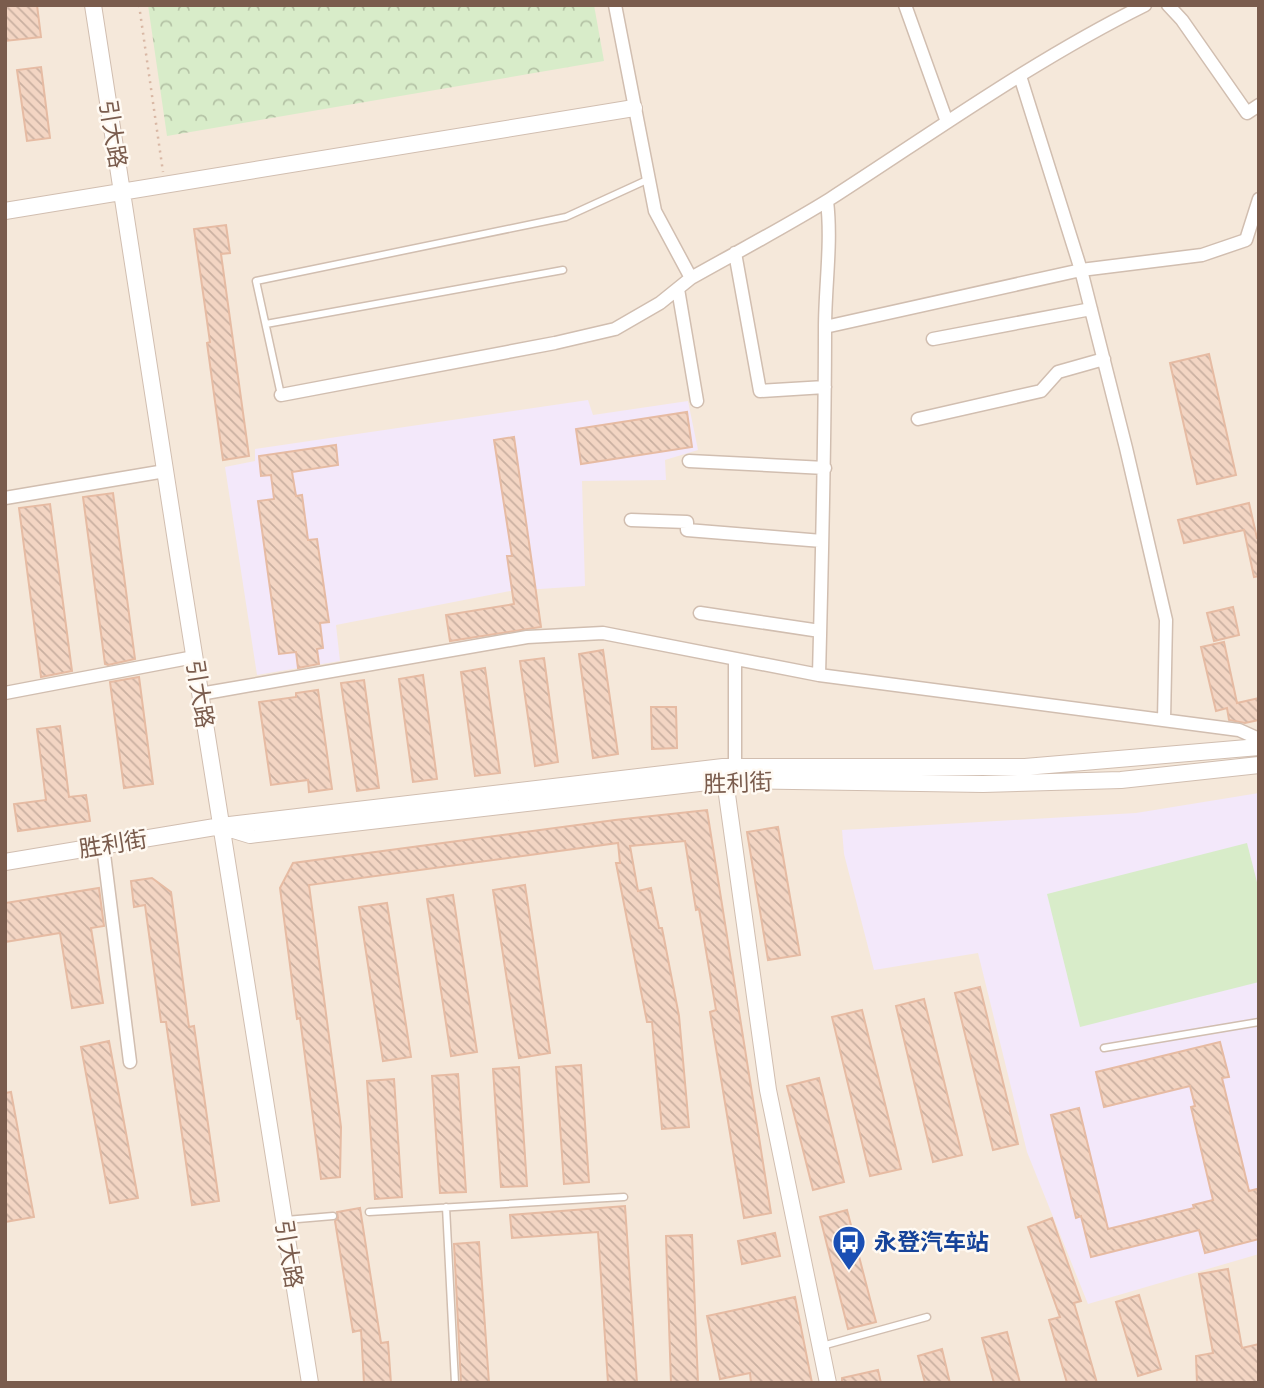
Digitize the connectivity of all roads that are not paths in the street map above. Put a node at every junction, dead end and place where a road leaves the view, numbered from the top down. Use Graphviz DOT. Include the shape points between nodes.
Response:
graph roads {
  1 [pos="93,5"];
  2 [pos="615,5"];
  3 [pos="905,5"];
  4 [pos="1144,5"];
  5 [pos="1168,5"];
  6 [pos="1020,76"];
  7 [pos="1259,105"];
  8 [pos="634,108"];
  9 [pos="947,122"];
  10 [pos="649,179"];
  11 [pos="122,192"];
  12 [pos="1259,199"];
  13 [pos="827,201"];
  14 [pos="5,211"];
  15 [pos="735,253"];
  16 [pos="563,270"];
  17 [pos="1081,270"];
  18 [pos="691,278"];
  19 [pos="678,289"];
  20 [pos="1091,309"];
  21 [pos="265,324"];
  22 [pos="825,327"];
  23 [pos="933,339"];
  24 [pos="1104,359"];
  25 [pos="825,387"];
  26 [pos="281,395"];
  27 [pos="697,401"];
  28 [pos="918,419"];
  29 [pos="689,461"];
  30 [pos="825,468"];
  31 [pos="165,471"];
  32 [pos="5,498"];
  33 [pos="631,520"];
  34 [pos="822,541"];
  35 [pos="701,613"];
  36 [pos="820,631"];
  37 [pos="194,657"];
  38 [pos="735,659"];
  39 [pos="819,675"];
  40 [pos="5,693"];
  41 [pos="200,694"];
  42 [pos="1164,720"];
  43 [pos="1259,739"];
  44 [pos="1259,747"];
  45 [pos="1259,765"];
  46 [pos="727,772"];
  47 [pos="221,826"];
  48 [pos="103,846"];
  49 [pos="5,862"];
  50 [pos="1259,1022"];
  51 [pos="1104,1048"];
  52 [pos="130,1062"];
  53 [pos="624,1197"];
  54 [pos="446,1207"];
  55 [pos="369,1212"];
  56 [pos="333,1216"];
  57 [pos="284,1220"];
  58 [pos="927,1317"];
  59 [pos="821,1346"];
  60 [pos="310,1383"];
  61 [pos="455,1383"];
  62 [pos="828,1383"];
  1 -- 11 [label="street, 引大路"];
  2 -- 8 [label="street"];
  3 -- 9 [label="street"];
  4 -- 6 [label="street"];
  5 -- 7 [label="street" via="1247,113"];
  6 -- 9 [label="street"];
  6 -- 17 [label="street"];
  8 -- 10 [label="street"];
  8 -- 11 [label="street"];
  9 -- 13 [label="street"];
  10 -- 18 [label="street" via="655,211"];
  10 -- 21 [label="lane" via="566,217 256,281"];
  11 -- 14 [label="street"];
  11 -- 31 [label="street, 引大路"];
  12 -- 17 [label="street" via="1246,240 1202,255"];
  13 -- 15 [label="street"];
  13 -- 22 [label="street"];
  15 -- 18 [label="street"];
  15 -- 25 [label="street" via="760,391"];
  16 -- 21 [label="lane"];
  17 -- 20 [label="street"];
  17 -- 22 [label="street"];
  18 -- 19 [label="street"];
  19 -- 26 [label="street" via="615,329"];
  19 -- 27 [label="street"];
  20 -- 23 [label="street"];
  20 -- 24 [label="street"];
  21 -- 26 [label="lane"];
  22 -- 25 [label="street"];
  24 -- 28 [label="street" via="1058,372 1041,391"];
  24 -- 42 [label="street" via="1166,620"];
  25 -- 30 [label="street"];
  29 -- 30 [label="street"];
  30 -- 34 [label="street"];
  31 -- 32 [label="street"];
  31 -- 37 [label="street, 引大路"];
  33 -- 34 [label="street" via="687,522 687,530"];
  34 -- 36 [label="street"];
  35 -- 36 [label="street"];
  36 -- 39 [label="street"];
  37 -- 40 [label="street"];
  37 -- 41 [label="street, 引大路"];
  38 -- 39 [label="street"];
  38 -- 41 [label="street" via="603,633 527,637"];
  38 -- 46 [label="street"];
  39 -- 42 [label="street"];
  41 -- 47 [label="street, 引大路"];
  42 -- 43 [label="street" via="1239,730"];
  44 -- 46 [label="street, 胜利街" via="1025,767"];
  45 -- 46 [label="street, 胜利街" via="1121,780 983,784"];
  46 -- 47 [label="street, 胜利街" via="250,835"];
  46 -- 59 [label="street" via="768,1090"];
  47 -- 48 [label="street, 胜利街"];
  47 -- 57 [label="street, 引大路"];
  48 -- 49 [label="street, 胜利街"];
  48 -- 52 [label="street"];
  50 -- 51 [label="lane"];
  53 -- 54 [label="lane"];
  54 -- 55 [label="lane"];
  54 -- 61 [label="lane"];
  56 -- 57 [label="lane"];
  57 -- 60 [label="street, 引大路"];
  58 -- 59 [label="lane"];
  59 -- 62 [label="street"];
}
